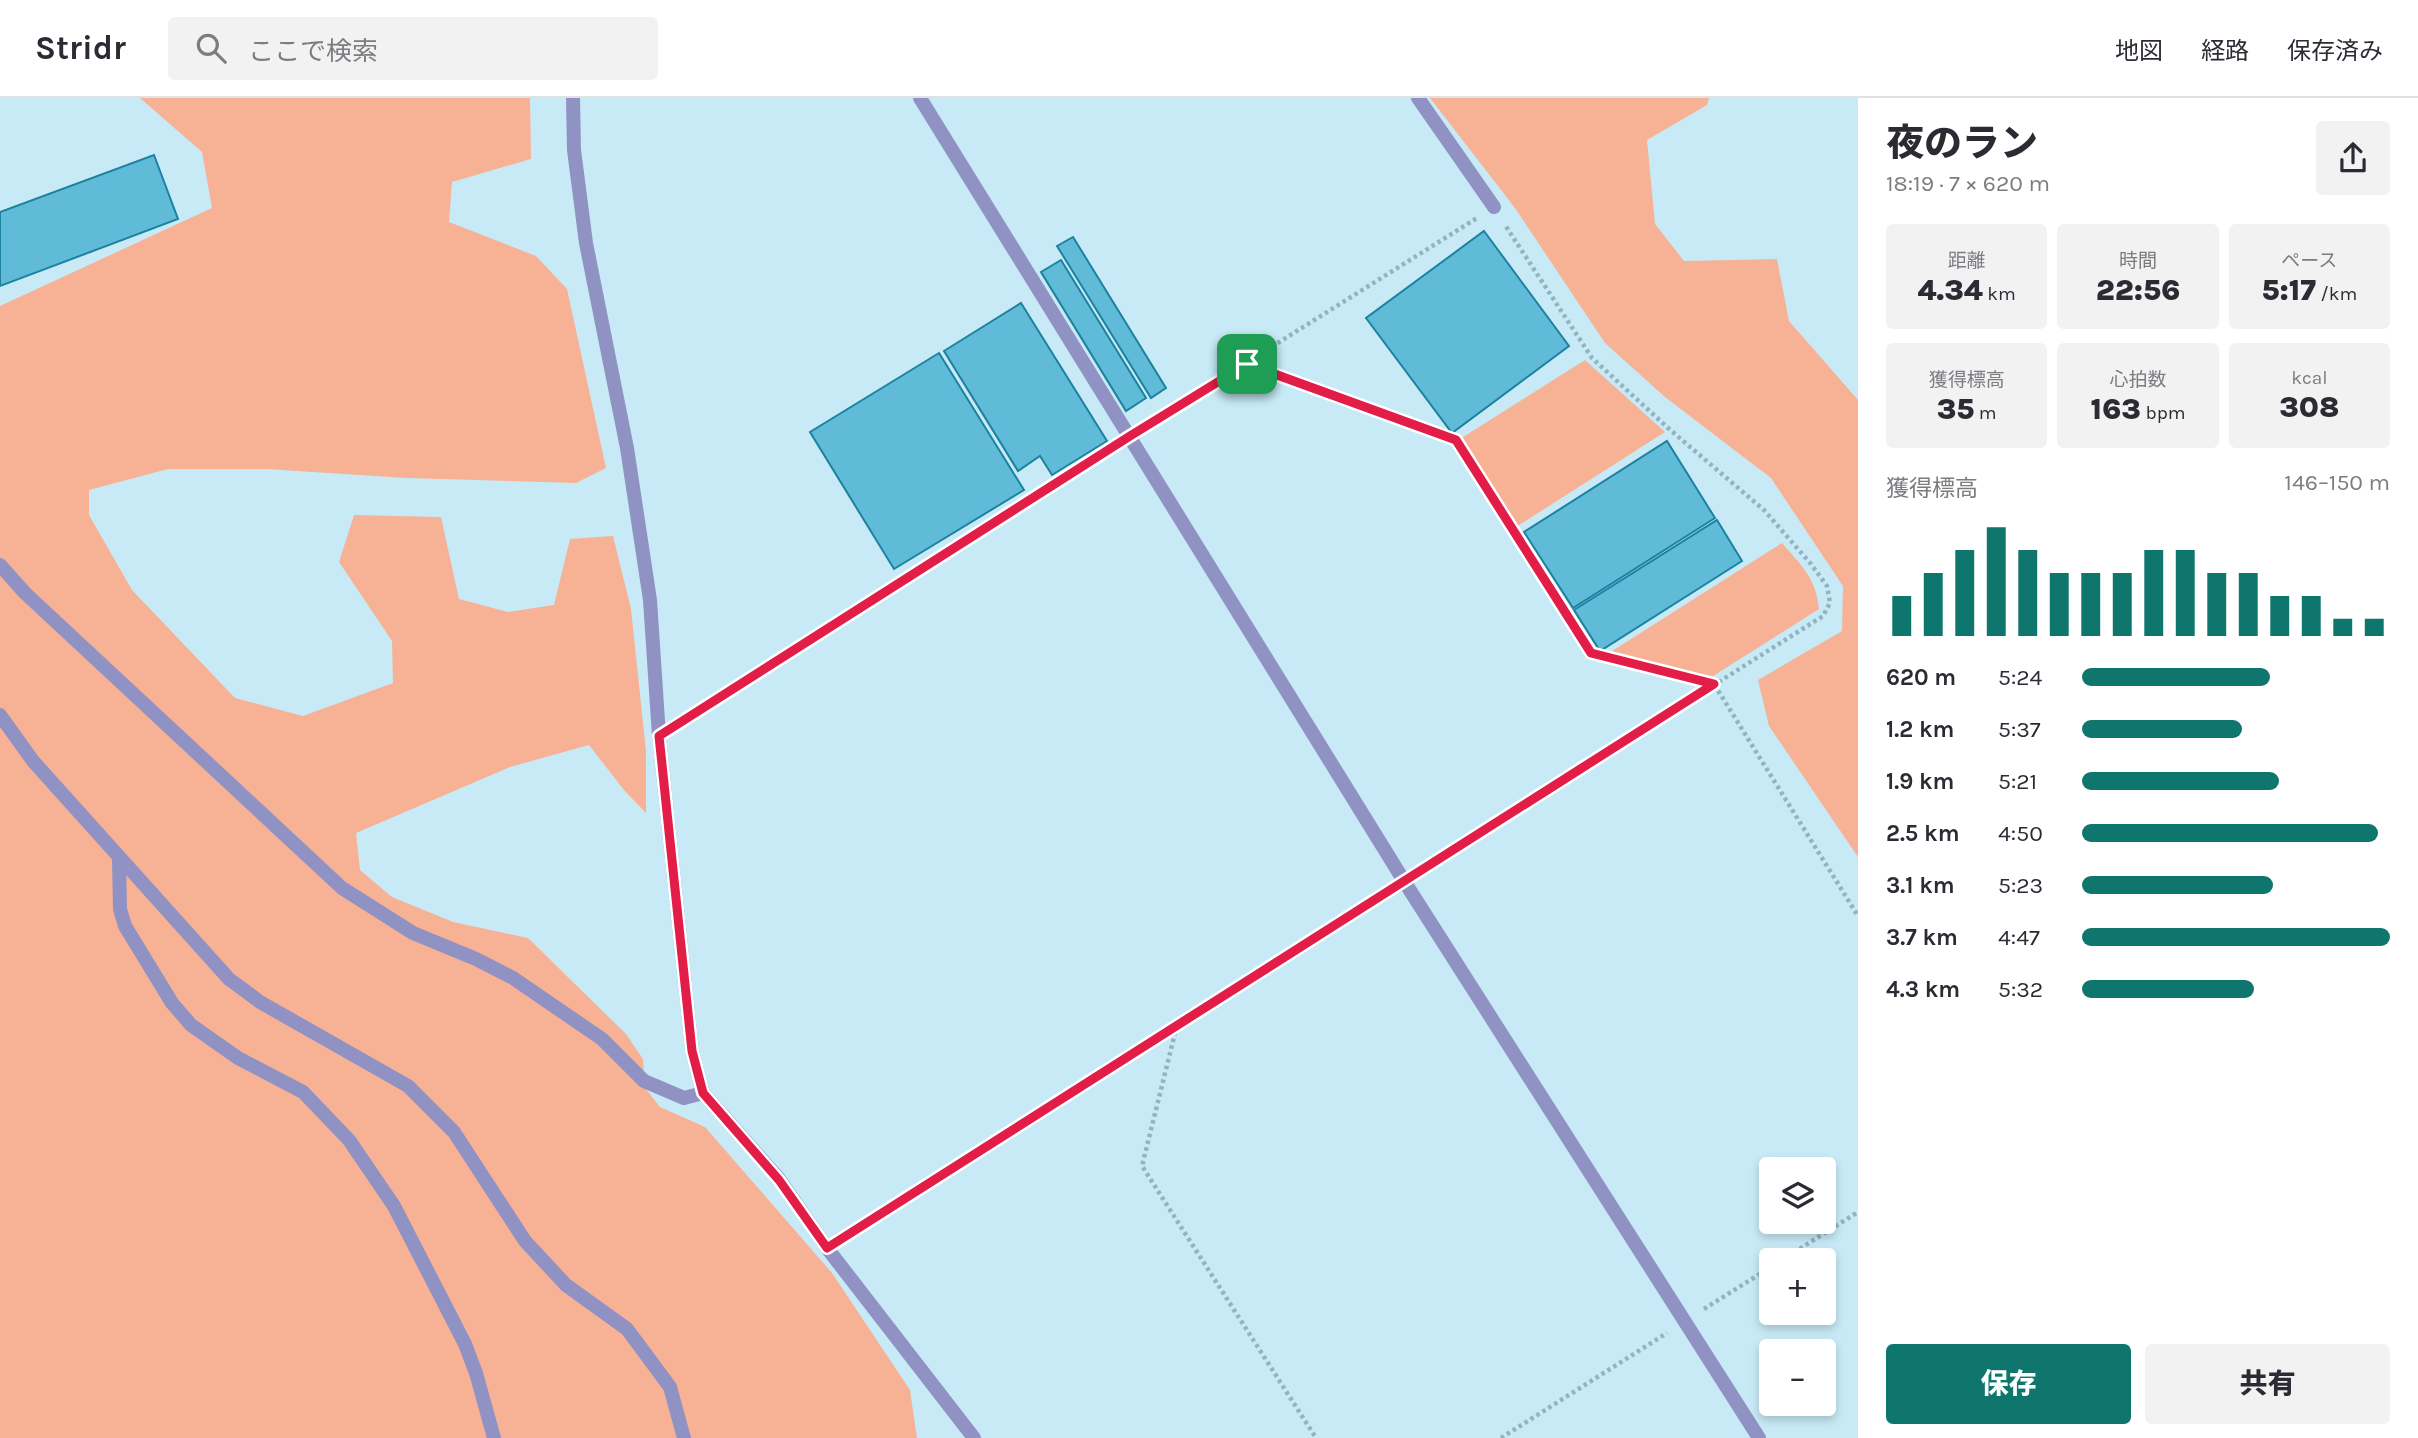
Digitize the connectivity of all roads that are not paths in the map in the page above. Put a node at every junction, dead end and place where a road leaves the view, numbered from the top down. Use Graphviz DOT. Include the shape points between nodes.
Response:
graph roads {
  1 [pos="573,98"];
  2 [pos="920,98"];
  3 [pos="1418,98"];
  4 [pos="1494,207"];
  5 [pos="0,565"];
  6 [pos="0,715"];
  7 [pos="119,858"];
  8 [pos="703,1093"];
  9 [pos="494,1438"];
  10 [pos="684,1438"];
  11 [pos="974,1438"];
  12 [pos="1759,1438"];
  1 -- 8 [label="street" via="574,150 586,243 627,448 650,600 659,736 692,1051"];
  2 -- 12 [label="street" via="1404,881"];
  3 -- 4 [label="street"];
  5 -- 8 [label="street" via="342,888 413,933 513,978 602,1039 644,1082 684,1098"];
  6 -- 7 [label="street" via="33,761"];
  7 -- 9 [label="street" via="125,926 172,1003 191,1025 238,1058 303,1093 349,1140 394,1206 465,1343"];
  7 -- 10 [label="street" via="229,979 260,1002 408,1086 454,1132 525,1241 566,1284 627,1329 670,1387"];
  8 -- 11 [label="street" via="779,1180"];
}
